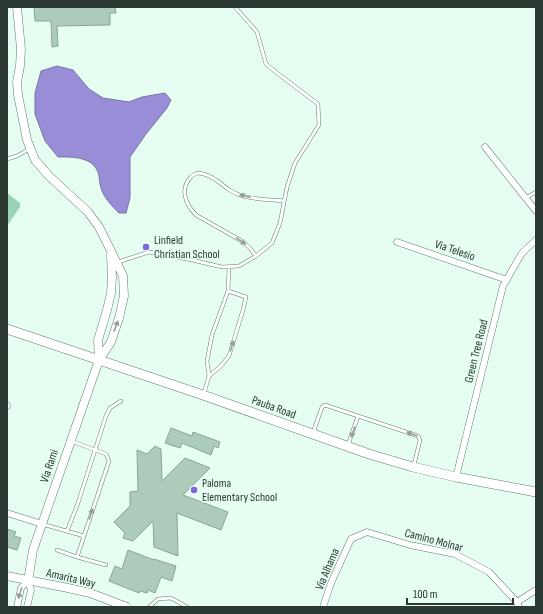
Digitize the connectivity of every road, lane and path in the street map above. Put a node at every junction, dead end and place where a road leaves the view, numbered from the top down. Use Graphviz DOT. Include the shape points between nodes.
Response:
graph roads {
  1 [pos="17,7"];
  2 [pos="235,7"];
  3 [pos="485,147"];
  4 [pos="30,148"];
  5 [pos="7,158"];
  6 [pos="536,192"];
  7 [pos="526,198"];
  8 [pos="284,200"];
  9 [pos="536,211"];
  10 [pos="536,240"];
  11 [pos="397,242"];
  12 [pos="111,250"];
  13 [pos="256,256"];
  14 [pos="116,262"];
  15 [pos="229,266"];
  16 [pos="507,280"];
  17 [pos="228,291"];
  18 [pos="7,329"];
  19 [pos="99,360"];
  20 [pos="209,376"];
  21 [pos="203,395"];
  22 [pos="121,401"];
  23 [pos="358,416"];
  24 [pos="313,433"];
  25 [pos="70,441"];
  26 [pos="348,447"];
  27 [pos="95,450"];
  28 [pos="414,467"];
  29 [pos="456,477"];
  30 [pos="536,492"];
  31 [pos="7,513"];
  32 [pos="42,524"];
  33 [pos="67,531"];
  34 [pos="84,536"];
  35 [pos="351,540"];
  36 [pos="56,550"];
  37 [pos="77,556"];
  38 [pos="106,566"];
  39 [pos="7,576"];
  40 [pos="28,580"];
  41 [pos="536,590"];
  42 [pos="518,604"];
  43 [pos="17,607"];
  44 [pos="27,607"];
  45 [pos="127,607"];
  46 [pos="149,607"];
  47 [pos="187,607"];
  48 [pos="324,607"];
  1 -- 4 [label="street" via="21,49 18,95"];
  2 -- 8 [label="lane" via="257,32 266,64 318,104 319,125 295,163"];
  3 -- 7 [label="street"];
  4 -- 5 [label="lane"];
  4 -- 12 [label="street" via="35,160 49,176 88,212"];
  6 -- 7 [label="lane"];
  7 -- 9 [label="street"];
  8 -- 13 [label="lane" via="280,223 272,244"];
  8 -- 13 [label="lane, one-way" via="257,199 241,195 229,190 210,176 198,173 187,181 184,194 190,210 249,246"];
  10 -- 16 [label="street, Green Tree Road" via="522,253"];
  11 -- 16 [label="street, Via Telesio"];
  12 -- 14 [label="street"];
  12 -- 19 [label="street" via="111,293 98,340"];
  13 -- 15 [label="lane" via="239,266"];
  14 -- 15 [label="lane" via="149,252 222,267"];
  19 -- 14 [label="street, one-way" via="111,342 124,296 123,276"];
  15 -- 17 [label="lane"];
  16 -- 29 [label="street, Green Tree Road"];
  17 -- 20 [label="lane" via="212,335 207,361"];
  20 -- 17 [label="lane, one-way" via="229,356 246,297"];
  18 -- 19 [label="main road, Pauba Road"];
  19 -- 21 [label="main road, Pauba Road"];
  19 -- 25 [label="street, Via Rami"];
  20 -- 21 [label="lane"];
  21 -- 24 [label="main road, Pauba Road"];
  22 -- 27 [label="lane" via="110,408"];
  23 -- 24 [label="lane" via="325,405"];
  23 -- 26 [label="lane, one-way"];
  28 -- 23 [label="lane, one-way" via="420,440 418,436"];
  24 -- 26 [label="main road, Pauba Road"];
  25 -- 27 [label="lane"];
  25 -- 32 [label="street, Via Rami"];
  26 -- 28 [label="main road, Pauba Road"];
  27 -- 33 [label="lane"];
  34 -- 27 [label="lane, one-way" via="109,461 106,454"];
  28 -- 29 [label="main road, Pauba Road"];
  29 -- 30 [label="main road, Pauba Road"];
  31 -- 32 [label="street"];
  32 -- 33 [label="lane"];
  32 -- 40 [label="street, Via Rami"];
  33 -- 34 [label="lane"];
  34 -- 37 [label="lane"];
  35 -- 42 [label="street, Camino Molnar" via="367,532 410,545 455,554 489,572"];
  35 -- 48 [label="street, Via Alhama" via="331,583"];
  36 -- 37 [label="lane"];
  37 -- 38 [label="lane"];
  39 -- 40 [label="street, Amarita Way"];
  40 -- 43 [label="street, Via Rami, one-way" via="21,588"];
  40 -- 44 [label="street, Via Rami" via="31,590"];
  40 -- 45 [label="street, Amarita Way" via="90,593"];
  41 -- 42 [label="street"];
  46 -- 47 [label="lane" via="158,599 171,598"];
}
